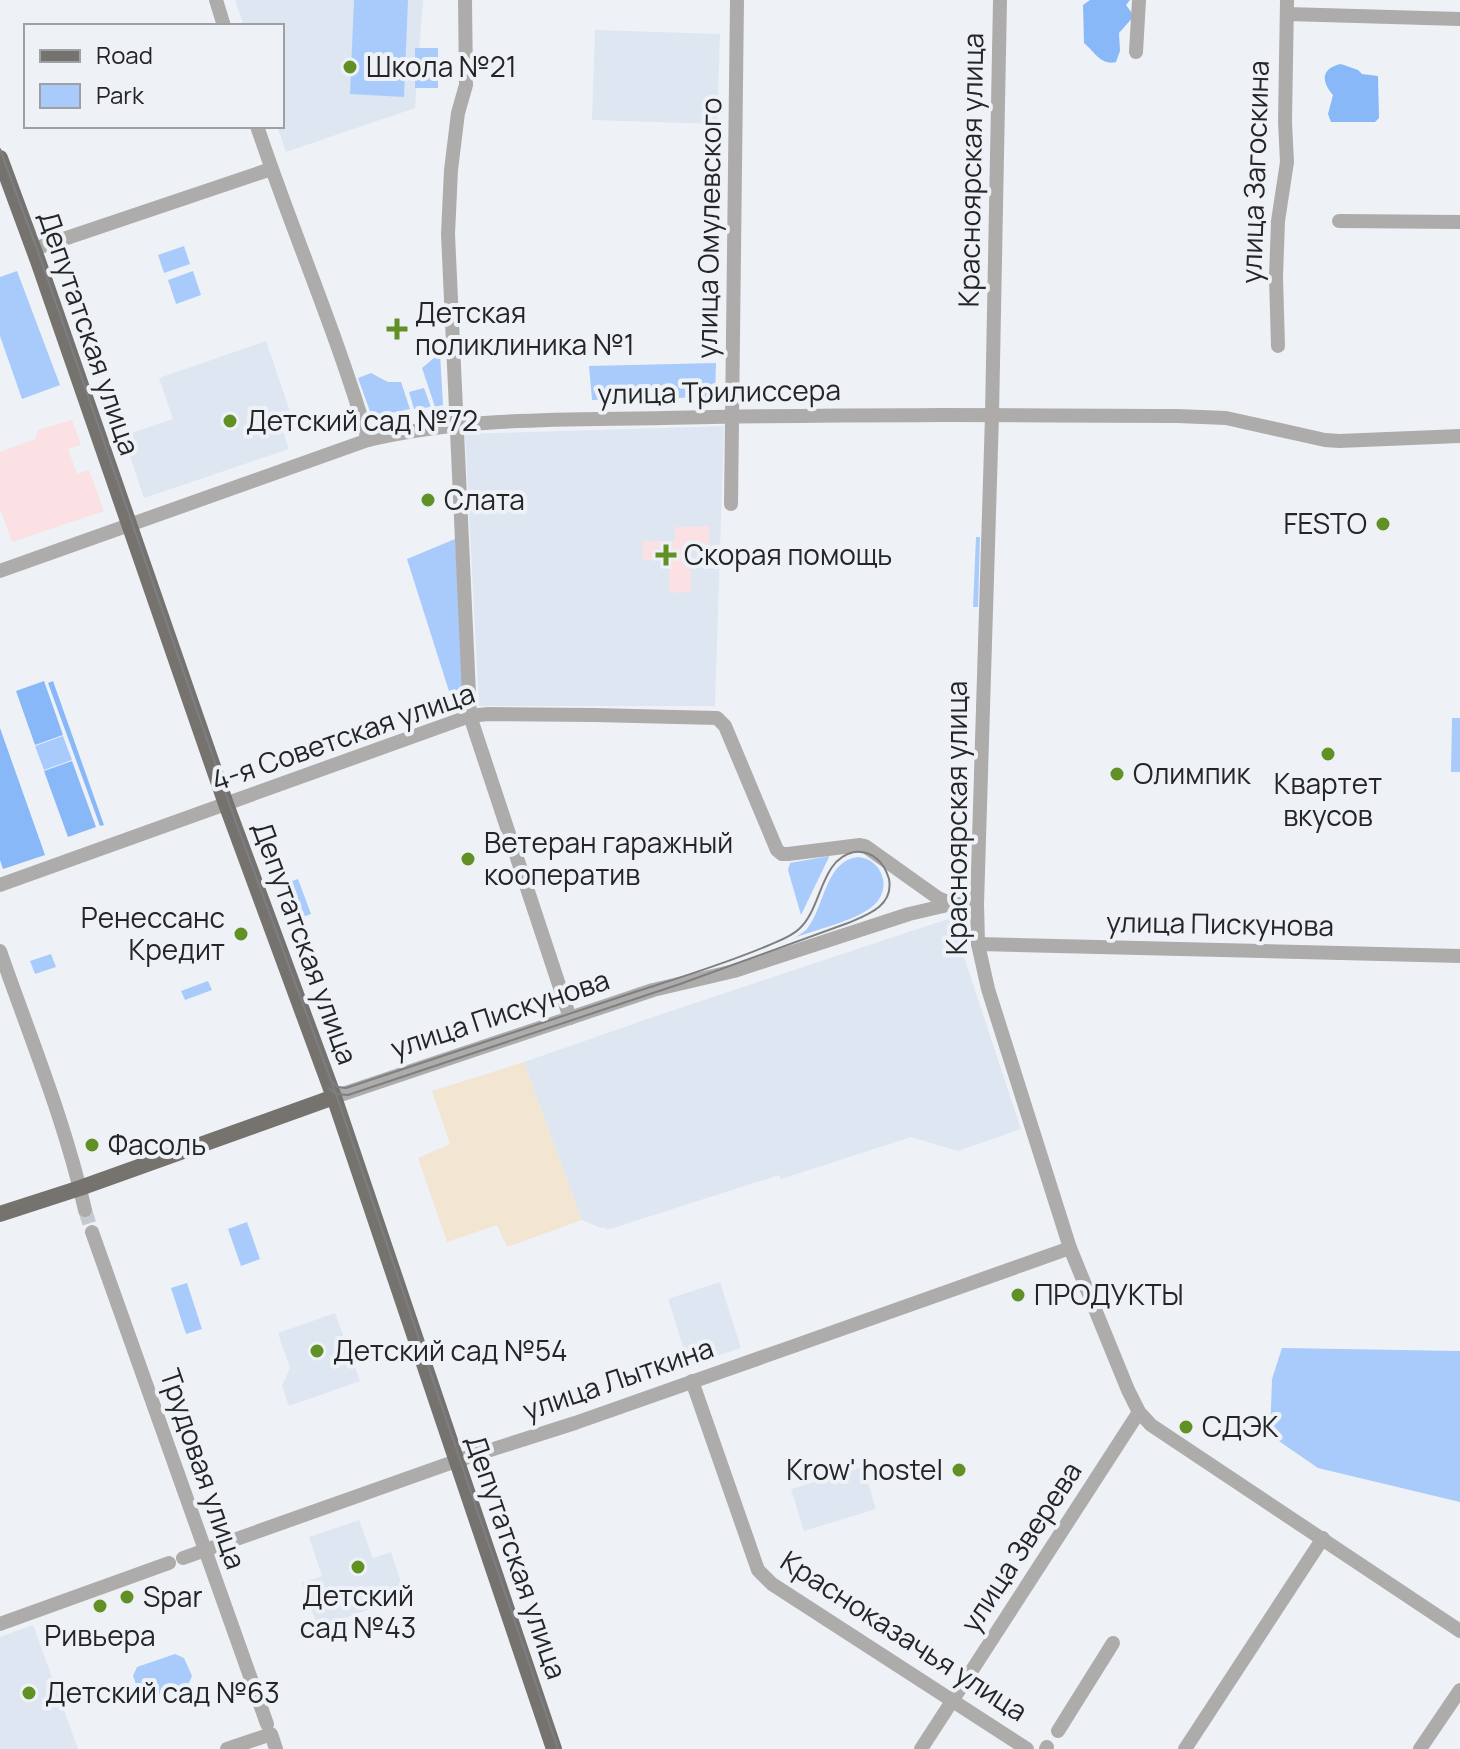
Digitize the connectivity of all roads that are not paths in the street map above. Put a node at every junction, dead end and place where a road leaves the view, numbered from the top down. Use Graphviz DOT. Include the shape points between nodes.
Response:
graph roads {
  1 [pos="216,0"];
  2 [pos="465,0"];
  3 [pos="737,0"];
  4 [pos="1000,0"];
  5 [pos="1139,0"];
  6 [pos="1287,7"];
  7 [pos="1460,19"];
  8 [pos="223,24"];
  9 [pos="1136,52"];
  10 [pos="258,128"];
  11 [pos="0,158"];
  12 [pos="271,169"];
  13 [pos="1339,221"];
  14 [pos="1460,222"];
  15 [pos="34,249"];
  16 [pos="1278,346"];
  17 [pos="992,415"];
  18 [pos="733,417"];
  19 [pos="456,425"];
  20 [pos="1460,436"];
  21 [pos="368,440"];
  22 [pos="731,504"];
  23 [pos="129,525"];
  24 [pos="0,571"];
  25 [pos="470,716"];
  26 [pos="226,804"];
  27 [pos="0,885"];
  28 [pos="952,904"];
  29 [pos="977,904"];
  30 [pos="978,944"];
  31 [pos="0,951"];
  32 [pos="1460,956"];
  33 [pos="570,1018"];
  34 [pos="334,1097"];
  35 [pos="80,1188"];
  36 [pos="85,1210"];
  37 [pos="0,1214"];
  38 [pos="92,1232"];
  39 [pos="1070,1248"];
  40 [pos="692,1381"];
  41 [pos="1139,1412"];
  42 [pos="456,1461"];
  43 [pos="1323,1538"];
  44 [pos="204,1550"];
  45 [pos="183,1558"];
  46 [pos="169,1563"];
  47 [pos="0,1624"];
  48 [pos="1460,1631"];
  49 [pos="1113,1643"];
  50 [pos="1460,1690"];
  51 [pos="953,1700"];
  52 [pos="269,1729"];
  53 [pos="1058,1731"];
  54 [pos="227,1749"];
  55 [pos="276,1749"];
  56 [pos="554,1749"];
  57 [pos="921,1749"];
  58 [pos="1027,1749"];
  59 [pos="1185,1749"];
  60 [pos="1420,1749"];
  1 -- 8 [label="street"];
  2 -- 19 [label="street" via="466,85 458,113 448,234"];
  3 -- 18 [label="street, улица Омулевского"];
  4 -- 17 [label="street, Красноярская улица"];
  5 -- 9 [label="street"];
  6 -- 7 [label="street"];
  6 -- 16 [label="street, улица Загоскина" via="1287,162 1278,221"];
  10 -- 12 [label="street"];
  11 -- 15 [label="main road, Депутатская улица"];
  12 -- 15 [label="street"];
  12 -- 21 [label="street"];
  13 -- 14 [label="street"];
  15 -- 23 [label="main road, Депутатская улица"];
  17 -- 18 [label="street, улица Трилиссера"];
  17 -- 20 [label="street, улица Трилиссера" via="1226,418 1339,441"];
  17 -- 29 [label="street, Красноярская улица"];
  18 -- 19 [label="street, улица Трилиссера"];
  18 -- 22 [label="street, улица Омулевского"];
  19 -- 21 [label="street, улица Трилиссера"];
  19 -- 25 [label="street"];
  21 -- 23 [label="street, улица Трилиссера"];
  23 -- 24 [label="street, улица Трилиссера"];
  23 -- 26 [label="main road, Депутатская улица"];
  25 -- 26 [label="street, 4-я Советская улица"];
  25 -- 28 [label="street, 4-я Советская улица" via="717,718 782,854 865,846"];
  25 -- 33 [label="street"];
  26 -- 27 [label="street, 4-я Советская улица"];
  26 -- 34 [label="main road, Депутатская улица"];
  28 -- 29 [label="street, улица Пискунова"];
  28 -- 33 [label="street, улица Пискунова"];
  29 -- 30 [label="street, Красноярская улица"];
  30 -- 32 [label="street, улица Пискунова"];
  30 -- 39 [label="street, Красноярская улица"];
  31 -- 35 [label="street"];
  33 -- 34 [label="street, улица Пискунова"];
  34 -- 35 [label="main road, улица Пискунова"];
  34 -- 42 [label="main road, Депутатская улица"];
  35 -- 36 [label="street"];
  35 -- 37 [label="main road, улица Пискунова"];
  38 -- 44 [label="street, Трудовая улица"];
  39 -- 40 [label="street, улица Лыткина"];
  39 -- 41 [label="street, Красноярская улица"];
  40 -- 42 [label="street, улица Лыткина"];
  40 -- 51 [label="street, Красноказачья улица" via="758,1570"];
  41 -- 43 [label="street, Красноярская улица"];
  41 -- 51 [label="street, улица Зверева"];
  42 -- 44 [label="street, улица Лыткина"];
  42 -- 56 [label="main road, Депутатская улица"];
  43 -- 48 [label="street, Красноярская улица"];
  43 -- 59 [label="street"];
  44 -- 45 [label="street, улица Лыткина"];
  44 -- 52 [label="street, Трудовая улица"];
  46 -- 47 [label="street"];
  49 -- 53 [label="street"];
  50 -- 60 [label="street"];
  51 -- 57 [label="street, улица Зверева"];
  51 -- 58 [label="street, Красноказачья улица"];
  52 -- 54 [label="street"];
  52 -- 55 [label="street, Трудовая улица"];
}
